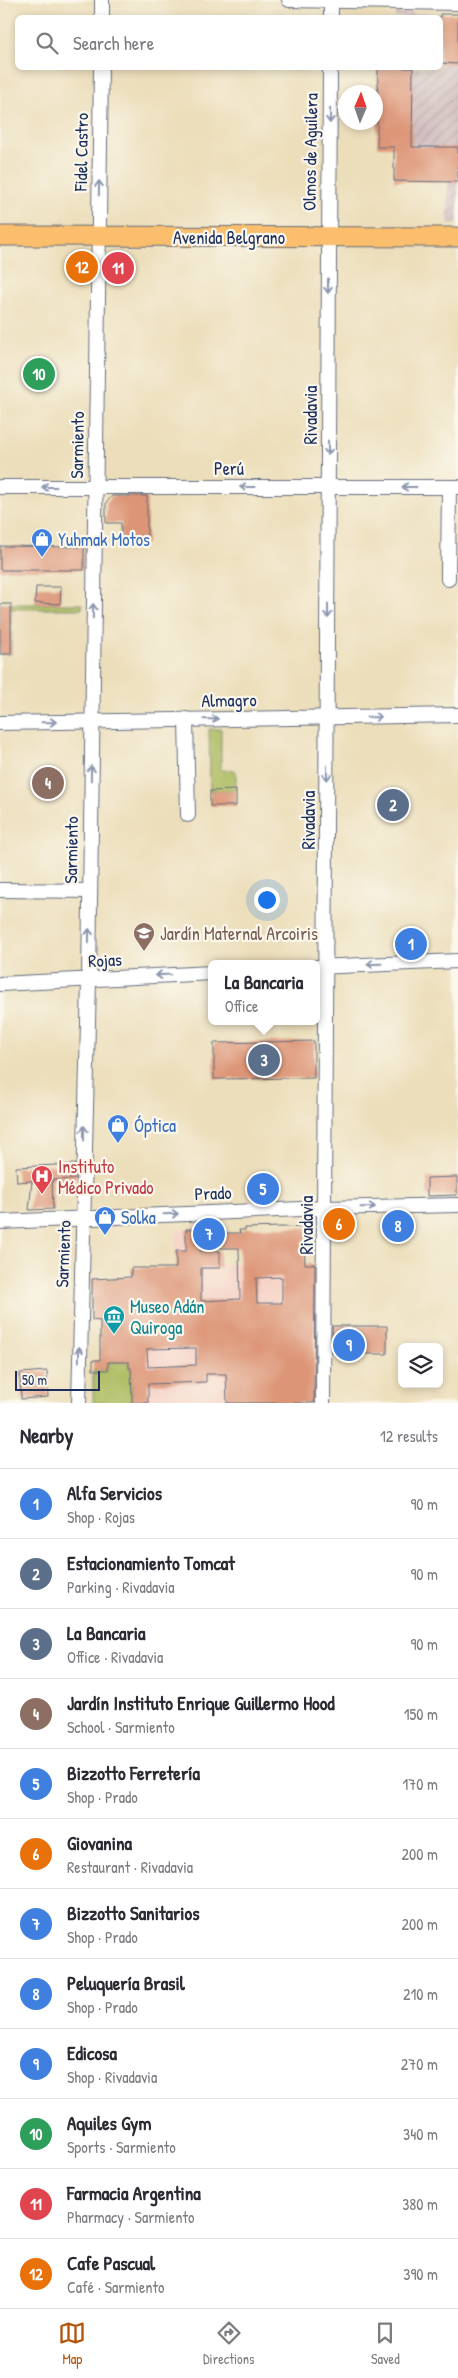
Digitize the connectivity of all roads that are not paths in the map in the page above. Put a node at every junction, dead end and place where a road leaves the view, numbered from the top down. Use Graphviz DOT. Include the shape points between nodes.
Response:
graph roads {
  1 [pos="102,0"];
  2 [pos="290,0"];
  3 [pos="331,0"];
  4 [pos="458,3"];
  5 [pos="102,15"];
  6 [pos="331,15"];
  7 [pos="101,70"];
  8 [pos="330,70"];
  9 [pos="0,236"];
  10 [pos="99,237"];
  11 [pos="328,237"];
  12 [pos="458,238"];
  13 [pos="328,486"];
  14 [pos="0,487"];
  15 [pos="95,487"];
  16 [pos="454,487"];
  17 [pos="448,580"];
  18 [pos="458,715"];
  19 [pos="327,718"];
  20 [pos="186,719"];
  21 [pos="92,721"];
  22 [pos="0,724"];
  23 [pos="188,815"];
  24 [pos="0,890"];
  25 [pos="90,891"];
  26 [pos="458,961"];
  27 [pos="321,966"];
  28 [pos="208,973"];
  29 [pos="89,980"];
  30 [pos="0,984"];
  31 [pos="458,1205"];
  32 [pos="325,1208"];
  33 [pos="84,1217"];
  34 [pos="0,1222"];
  35 [pos="79,1403"];
  36 [pos="323,1403"];
  1 -- 5 [label="street"];
  2 -- 3 [label="street"];
  3 -- 4 [label="street"];
  3 -- 6 [label="street"];
  10 -- 7 [label="street, Fidel Castro, one-way"];
  8 -- 11 [label="street, Olmos de Aguilera, one-way"];
  9 -- 10 [label="main road, Avenida Belgrano"];
  10 -- 11 [label="main road, Avenida Belgrano"];
  10 -- 15 [label="street, Sarmiento"];
  11 -- 12 [label="main road, Avenida Belgrano"];
  11 -- 13 [label="street, Rivadavia, one-way"];
  13 -- 15 [label="street, Perú, one-way"];
  16 -- 13 [label="street, Perú, one-way"];
  13 -- 19 [label="street, Rivadavia, one-way"];
  15 -- 14 [label="street, Perú, one-way"];
  21 -- 15 [label="street, Sarmiento, one-way"];
  16 -- 17 [label="street"];
  19 -- 18 [label="street, Almagro, one-way"];
  20 -- 19 [label="street, Almagro, one-way"];
  19 -- 27 [label="street, Rivadavia, one-way"];
  20 -- 21 [label="street, Almagro"];
  20 -- 23 [label="street"];
  22 -- 21 [label="street, Almagro, one-way"];
  25 -- 21 [label="street, Sarmiento, one-way"];
  24 -- 25 [label="street"];
  29 -- 25 [label="street, Sarmiento, one-way"];
  26 -- 27 [label="street, one-way"];
  27 -- 32 [label="street, Rivadavia"];
  28 -- 29 [label="street, Rojas, one-way"];
  29 -- 30 [label="street, Rojas"];
  33 -- 29 [label="street, Sarmiento, one-way"];
  32 -- 31 [label="street, Prado, one-way"];
  33 -- 32 [label="street, Prado, one-way"];
  32 -- 36 [label="street, Rivadavia"];
  33 -- 34 [label="street, Prado"];
  35 -- 33 [label="street, Sarmiento, one-way" via="81,1230"];
}
